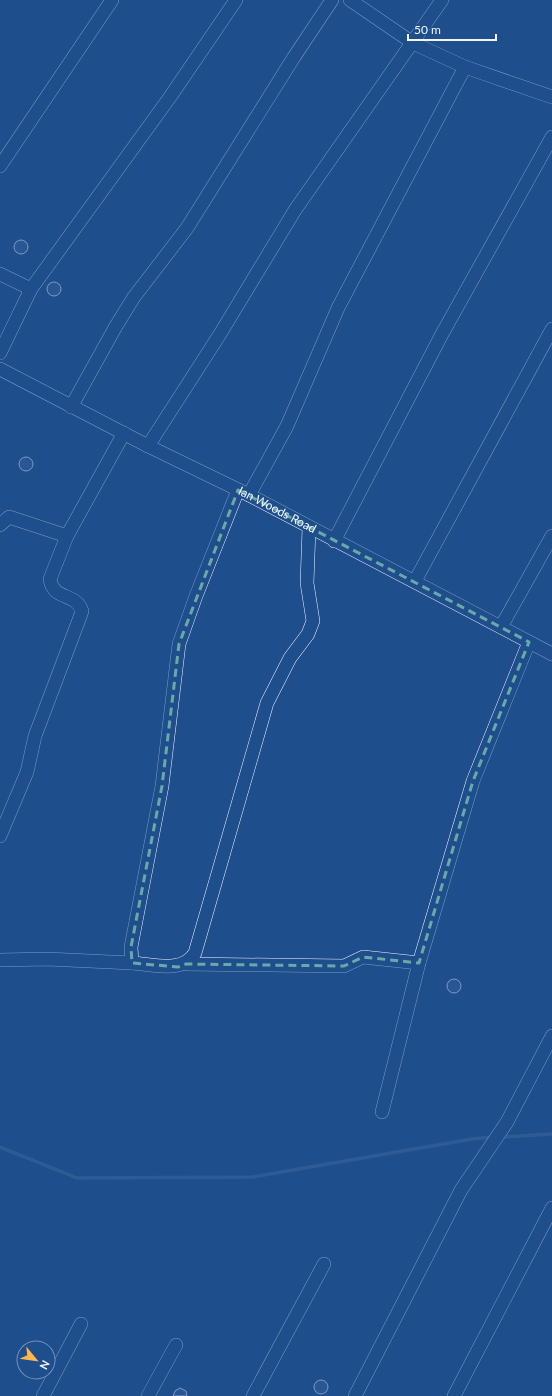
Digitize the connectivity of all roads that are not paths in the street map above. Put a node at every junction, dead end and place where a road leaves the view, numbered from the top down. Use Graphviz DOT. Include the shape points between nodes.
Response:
graph roads {
  1 [pos="112,0"];
  2 [pos="236,0"];
  3 [pos="332,0"];
  4 [pos="350,0"];
  5 [pos="442,0"];
  6 [pos="413,43"];
  7 [pos="465,67"];
  8 [pos="552,97"];
  9 [pos="552,137"];
  10 [pos="0,166"];
  11 [pos="0,274"];
  12 [pos="31,289"];
  13 [pos="552,330"];
  14 [pos="0,353"];
  15 [pos="0,369"];
  16 [pos="71,406"];
  17 [pos="124,433"];
  18 [pos="148,446"];
  19 [pos="243,492"];
  20 [pos="0,525"];
  21 [pos="309,528"];
  22 [pos="67,536"];
  23 [pos="552,536"];
  24 [pos="334,541"];
  25 [pos="414,581"];
  26 [pos="501,627"];
  27 [pos="529,642"];
  28 [pos="552,654"];
  29 [pos="0,836"];
  30 [pos="0,960"];
  31 [pos="132,963"];
  32 [pos="419,963"];
  33 [pos="186,964"];
  34 [pos="552,1036"];
  35 [pos="382,1112"];
  36 [pos="552,1208"];
  37 [pos="324,1264"];
  38 [pos="81,1324"];
  39 [pos="176,1345"];
  40 [pos="43,1396"];
  41 [pos="148,1396"];
  42 [pos="253,1396"];
  43 [pos="355,1396"];
  44 [pos="454,1396"];
  1 -- 10 [label="street"];
  2 -- 12 [label="street" via="170,97"];
  3 -- 16 [label="street" via="294,56 187,228 134,297"];
  4 -- 6 [label="street"];
  5 -- 6 [label="street"];
  6 -- 7 [label="street"];
  6 -- 18 [label="street" via="295,210"];
  7 -- 8 [label="street"];
  7 -- 19 [label="street" via="347,290 286,426"];
  9 -- 24 [label="street" via="442,334"];
  11 -- 12 [label="street"];
  12 -- 14 [label="street"];
  13 -- 25 [label="street"];
  15 -- 16 [label="street, Ian Woods Road"];
  16 -- 17 [label="street, Ian Woods Road"];
  17 -- 18 [label="street, Ian Woods Road"];
  17 -- 22 [label="street"];
  18 -- 19 [label="street, Ian Woods Road"];
  19 -- 21 [label="street, Ian Woods Road"];
  19 -- 31 [label="street" via="196,596 179,644 162,786 131,947"];
  20 -- 22 [label="street" via="9,517"];
  21 -- 24 [label="street, Ian Woods Road"];
  21 -- 33 [label="street" via="307,584 314,621 308,634 290,658 267,703 195,953"];
  22 -- 29 [label="street" via="50,579 51,586 56,593 77,602 82,612 35,736 27,772"];
  23 -- 26 [label="street"];
  24 -- 25 [label="street, Ian Woods Road"];
  25 -- 26 [label="street, Ian Woods Road"];
  26 -- 27 [label="street, Ian Woods Road"];
  27 -- 28 [label="street, Ian Woods Road"];
  27 -- 32 [label="street" via="473,781"];
  30 -- 31 [label="street" via="47,959"];
  31 -- 33 [label="street" via="178,967"];
  32 -- 33 [label="street" via="363,957 344,966"];
  32 -- 35 [label="street"];
  34 -- 43 [label="street" via="507,1122 461,1190"];
  36 -- 44 [label="street"];
  37 -- 42 [label="street"];
  38 -- 40 [label="street"];
  39 -- 41 [label="street"];
}
